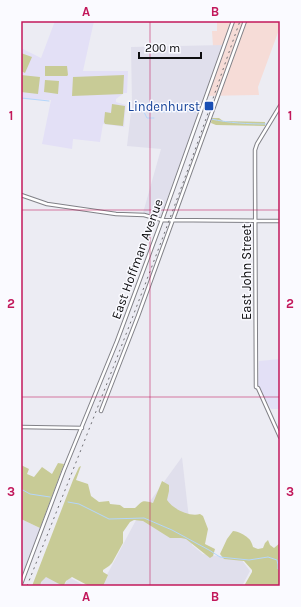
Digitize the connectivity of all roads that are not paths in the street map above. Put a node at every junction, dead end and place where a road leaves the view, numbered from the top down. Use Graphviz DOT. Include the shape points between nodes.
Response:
graph roads {
  1 [pos="233,21"];
  2 [pos="245,21"];
  3 [pos="280,106"];
  4 [pos="21,195"];
  5 [pos="162,220"];
  6 [pos="173,221"];
  7 [pos="256,221"];
  8 [pos="280,221"];
  9 [pos="101,412"];
  10 [pos="21,427"];
  11 [pos="82,428"];
  12 [pos="280,437"];
  13 [pos="21,584"];
  1 -- 5 [label="street, East Hoffman Avenue"];
  2 -- 6 [label="street, East Hoffman Avenue"];
  3 -- 7 [label="street, East John Street" via="255,150"];
  4 -- 5 [label="street" via="46,204 116,214 144,215"];
  5 -- 6 [label="street"];
  5 -- 11 [label="street, East Hoffman Avenue"];
  6 -- 7 [label="street"];
  6 -- 9 [label="street, East Hoffman Avenue"];
  7 -- 8 [label="street"];
  7 -- 12 [label="street, East John Street" via="256,387"];
  10 -- 11 [label="street"];
  11 -- 13 [label="street, East Hoffman Avenue"];
}
